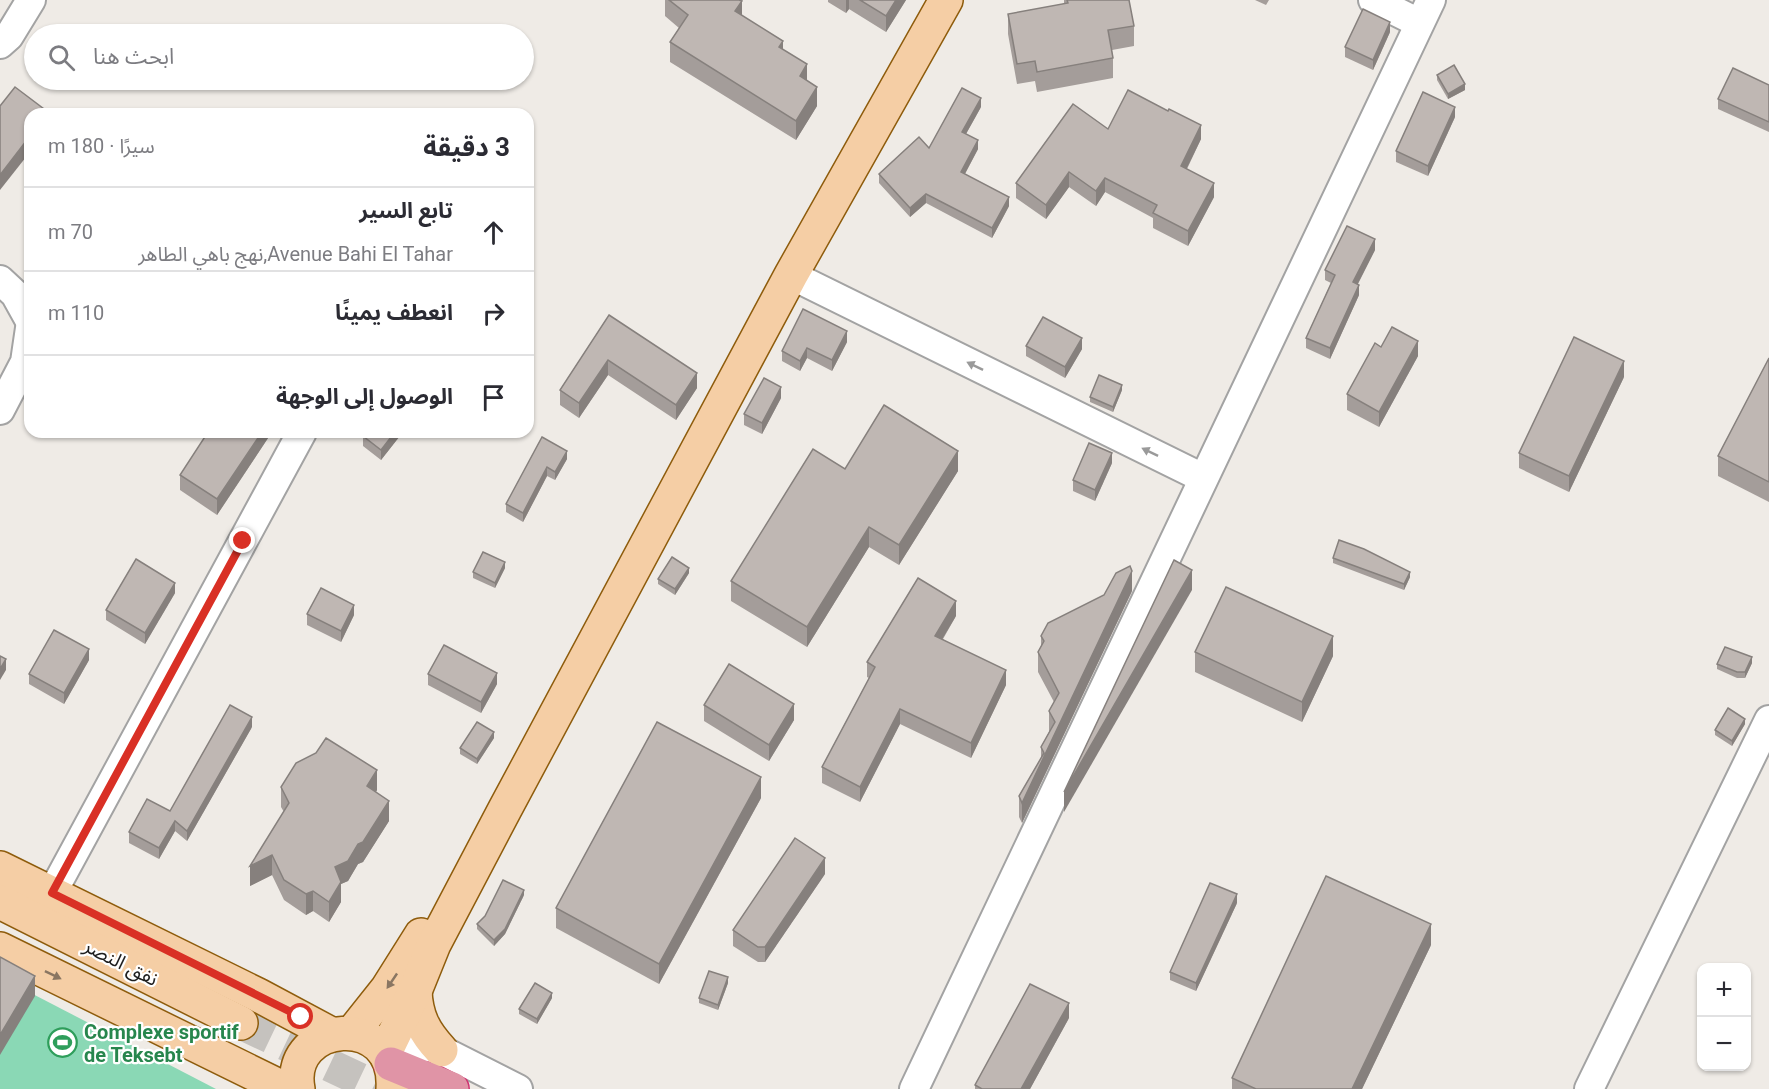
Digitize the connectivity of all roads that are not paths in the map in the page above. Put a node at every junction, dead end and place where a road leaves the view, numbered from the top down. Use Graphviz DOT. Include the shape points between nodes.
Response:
graph roads {
  1 [pos="32,0"];
  2 [pos="946,0"];
  3 [pos="1373,0"];
  4 [pos="1425,11"];
  5 [pos="0,44"];
  6 [pos="792,275"];
  7 [pos="0,280"];
  8 [pos="24,310"];
  9 [pos="24,364"];
  10 [pos="0,410"];
  11 [pos="299,438"];
  12 [pos="1203,478"];
  13 [pos="1769,720"];
  14 [pos="505,809"];
  15 [pos="0,868"];
  16 [pos="52,893"];
  17 [pos="0,902"];
  18 [pos="0,919"];
  19 [pos="0,949"];
  20 [pos="415,991"];
  21 [pos="342,1033"];
  22 [pos="441,1050"];
  23 [pos="389,1066"];
  24 [pos="285,1089"];
  25 [pos="298,1089"];
  26 [pos="452,1089"];
  27 [pos="518,1089"];
  28 [pos="914,1089"];
  29 [pos="1589,1089"];
  1 -- 5 [label="street"];
  2 -- 6 [label="main road"];
  3 -- 4 [label="street"];
  4 -- 12 [label="street"];
  12 -- 6 [label="street, one-way"];
  6 -- 14 [label="main road"];
  7 -- 8 [label="street" via="15,294"];
  9 -- 10 [label="street"];
  11 -- 16 [label="street"];
  12 -- 28 [label="street"];
  13 -- 29 [label="street"];
  14 -- 20 [label="main road" via="434,944"];
  14 -- 21 [label="main road, one-way" via="387,989"];
  15 -- 16 [label="main road"];
  16 -- 21 [label="main road"];
  17 -- 18 [label="main road, نفق النصر" via="238,1030"];
  19 -- 24 [label="main road, one-way"];
  20 -- 22 [label="main road" via="423,1028"];
  20 -- 23 [label="main road"];
  21 -- 23 [label="main road" via="371,1039"];
  21 -- 25 [label="main road" via="317,1041 306,1052 299,1066"];
  22 -- 23 [label="street" via="414,1046 396,1052"];
  22 -- 27 [label="street"];
  23 -- 26 [label="highway"];
}
